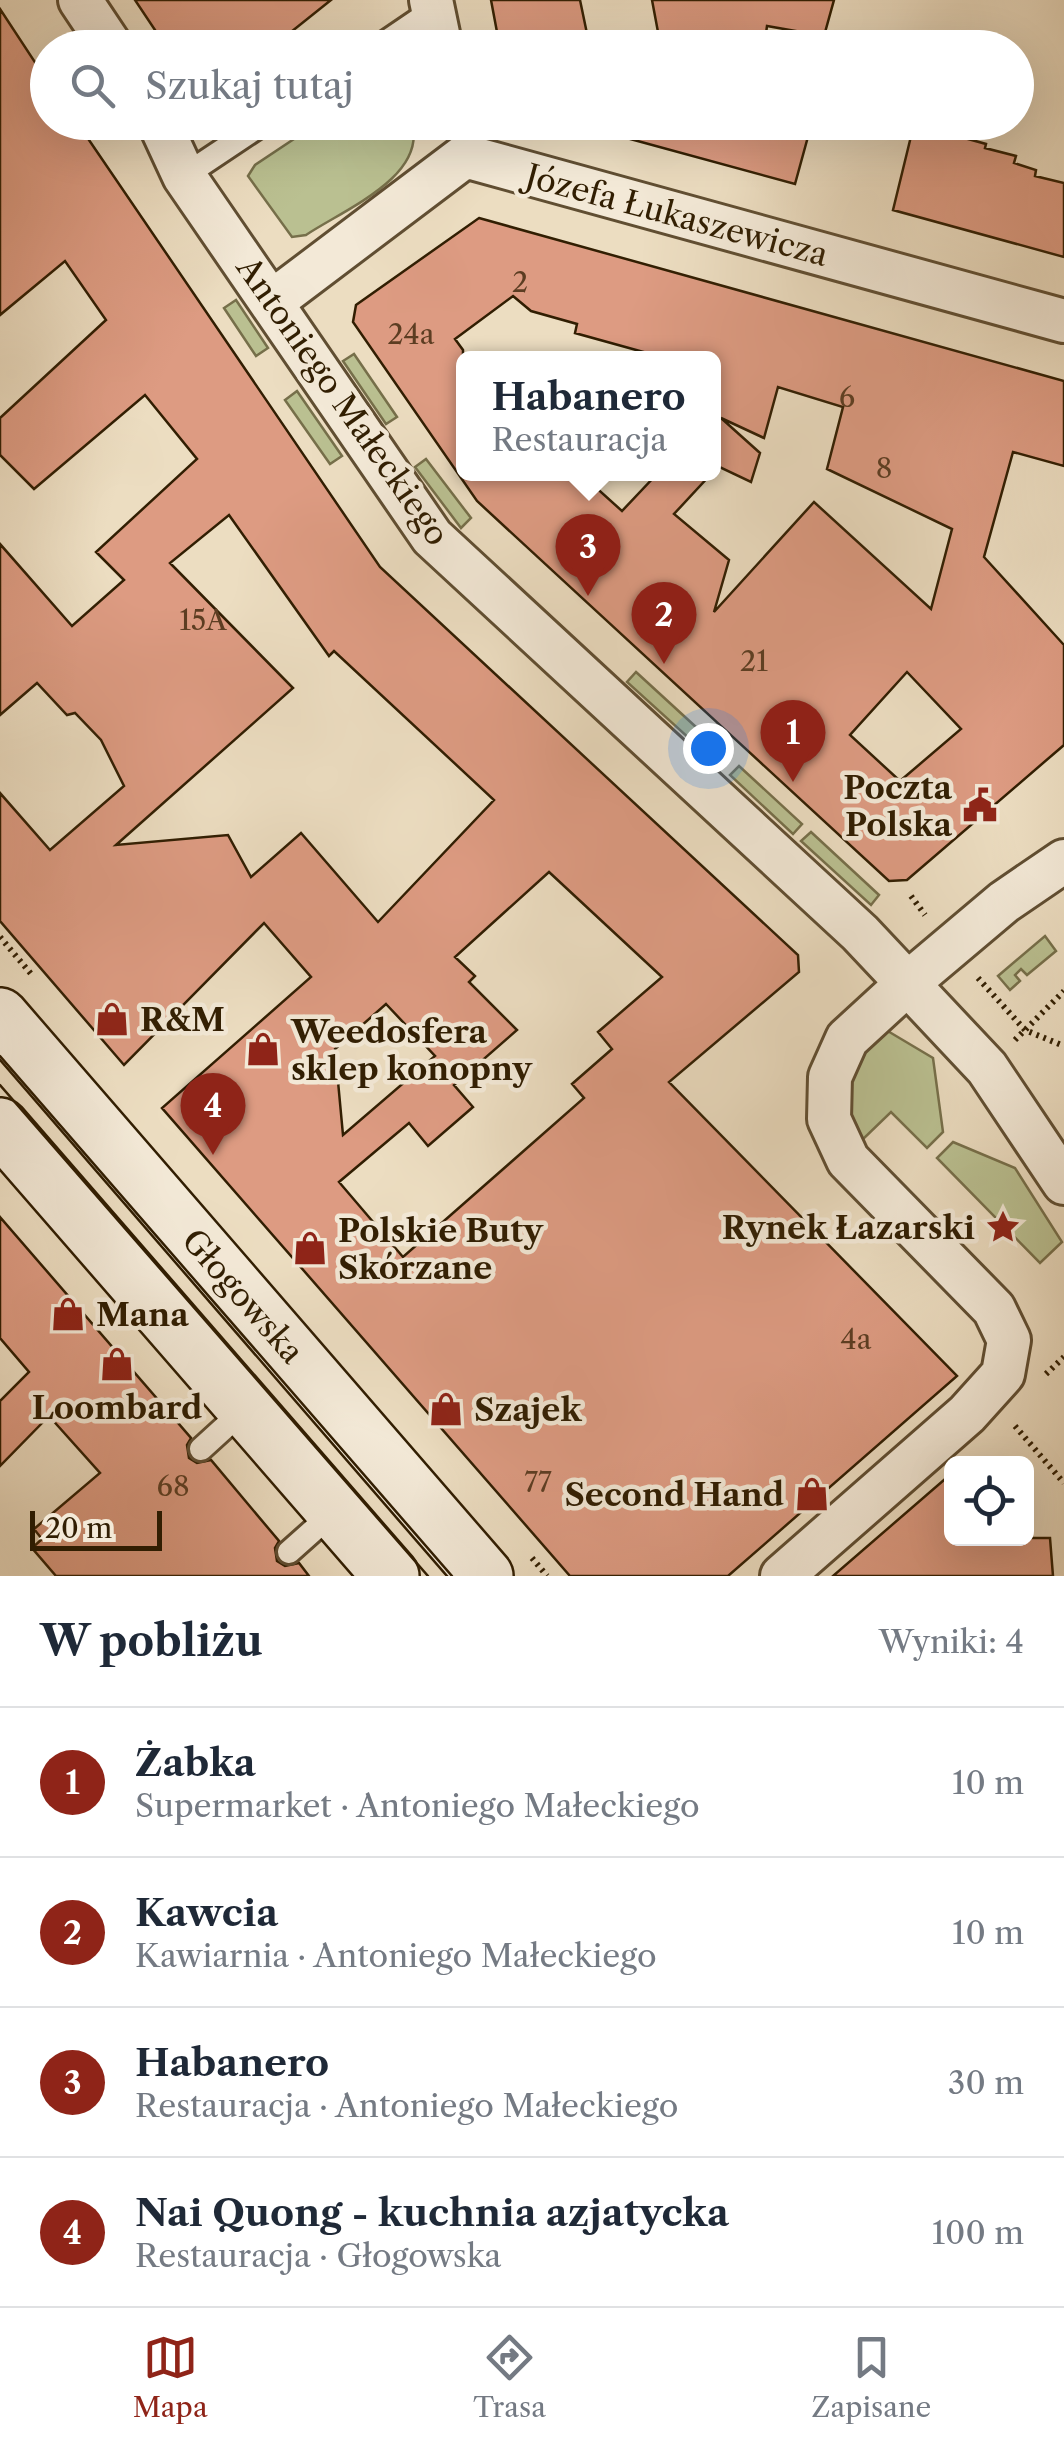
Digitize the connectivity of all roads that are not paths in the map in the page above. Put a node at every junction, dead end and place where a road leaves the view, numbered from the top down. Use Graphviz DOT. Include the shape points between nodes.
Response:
graph roads {
  1 [pos="80,0"];
  2 [pos="100,30"];
  3 [pos="167,140"];
  4 [pos="238,140"];
  5 [pos="460,140"];
  6 [pos="464,140"];
  7 [pos="184,176"];
  8 [pos="273,301"];
  9 [pos="1064,321"];
  10 [pos="1064,861"];
  11 [pos="908,982"];
  12 [pos="0,1016"];
  13 [pos="0,1126"];
  14 [pos="1064,1183"];
  15 [pos="246,1408"];
  16 [pos="201,1449"];
  17 [pos="335,1511"];
  18 [pos="289,1552"];
  19 [pos="390,1576"];
  20 [pos="485,1576"];
  21 [pos="782,1576"];
  1 -- 2 [label="street"];
  3 -- 7 [label="street, Antoniego Małeckiego"];
  4 -- 7 [label="lane"];
  5 -- 8 [label="street, Józefa Łukaszewicza"];
  6 -- 9 [label="street, Józefa Łukaszewicza"];
  7 -- 8 [label="street, Antoniego Małeckiego"];
  8 -- 11 [label="street, Antoniego Małeckiego" via="432,538"];
  10 -- 11 [label="street"];
  11 -- 14 [label="street" via="987,1068"];
  11 -- 21 [label="street" via="847,1039 830,1077 829,1119 848,1160 994,1310 1008,1340 1003,1374 985,1414"];
  12 -- 20 [label="street, Głogowska"];
  13 -- 15 [label="street"];
  15 -- 16 [label="lane"];
  15 -- 17 [label="street"];
  17 -- 18 [label="lane"];
  17 -- 19 [label="street"];
}
